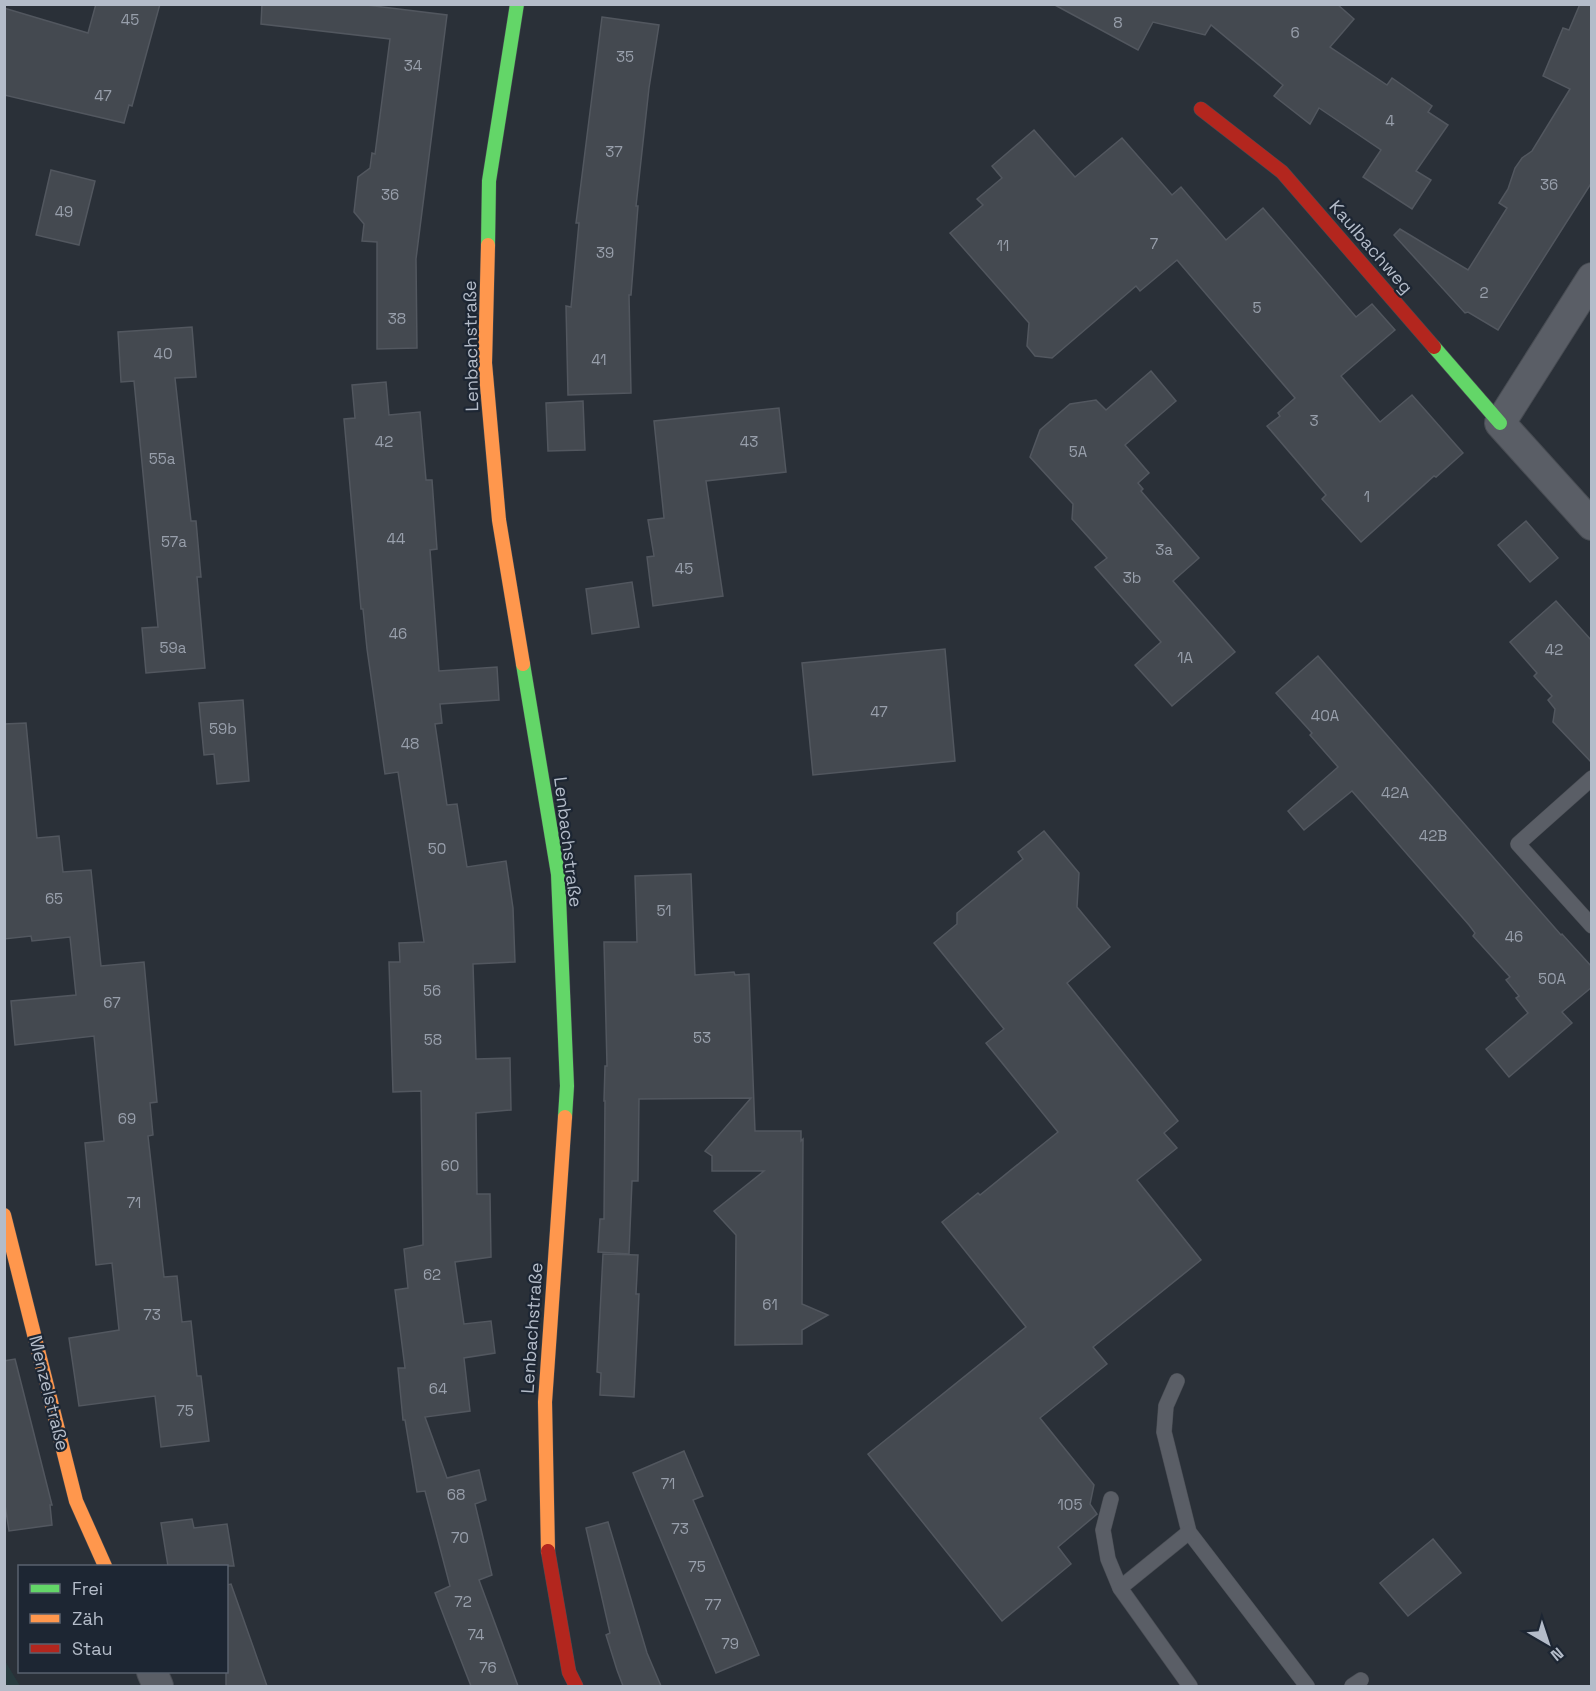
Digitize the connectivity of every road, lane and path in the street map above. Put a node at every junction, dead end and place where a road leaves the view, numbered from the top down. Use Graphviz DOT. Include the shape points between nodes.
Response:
graph roads {
  1 [pos="517,4"];
  2 [pos="1201,109"];
  3 [pos="1592,278"];
  4 [pos="1500,423"];
  5 [pos="1592,525"];
  6 [pos="1592,778"];
  7 [pos="1592,926"];
  8 [pos="4,1215"];
  9 [pos="1177,1381"];
  10 [pos="1111,1499"];
  11 [pos="1189,1532"];
  12 [pos="105,1565"];
  13 [pos="1120,1588"];
  14 [pos="576,1686"];
  15 [pos="1190,1686"];
  16 [pos="1306,1686"];
  1 -- 14 [label="street, Lenbachstraße" via="489,181 485,363 499,519 558,874 567,1086 545,1402 548,1560 569,1672"];
  2 -- 4 [label="street, Kaulbachweg" via="1282,172"];
  3 -- 4 [label="street"];
  4 -- 5 [label="street"];
  6 -- 7 [label="lane" via="1518,844"];
  8 -- 12 [label="street, Menzelstraße" via="76,1501"];
  9 -- 11 [label="lane" via="1166,1406 1164,1432"];
  10 -- 13 [label="lane" via="1103,1530 1108,1559"];
  11 -- 13 [label="lane"];
  11 -- 16 [label="lane"];
  13 -- 15 [label="lane"];
}
